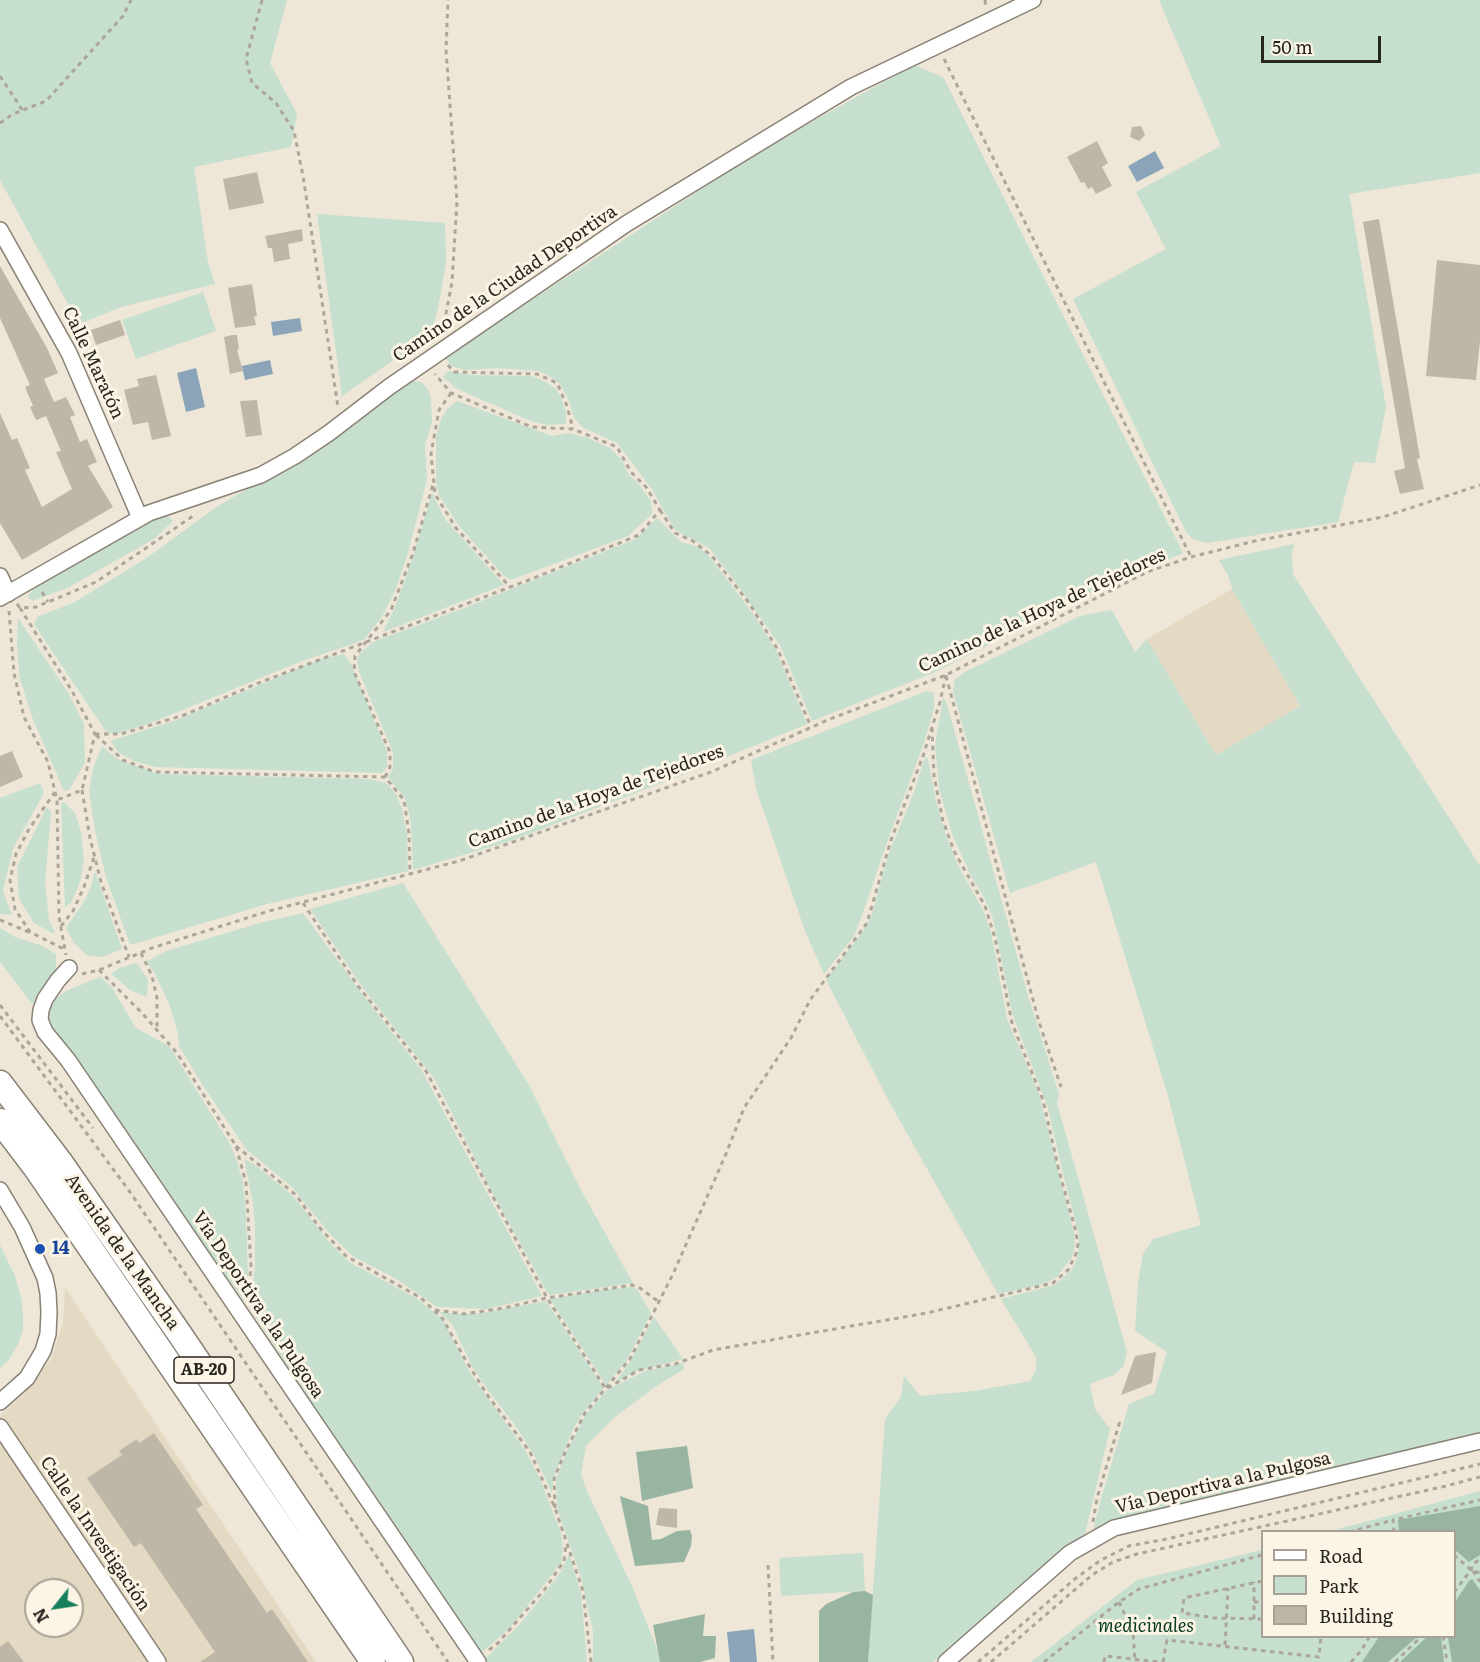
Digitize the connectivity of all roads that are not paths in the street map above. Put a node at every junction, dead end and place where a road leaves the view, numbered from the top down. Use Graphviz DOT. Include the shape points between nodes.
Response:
graph roads {
  1 [pos="1034,0"];
  2 [pos="0,230"];
  3 [pos="140,518"];
  4 [pos="0,576"];
  5 [pos="4,596"];
  6 [pos="69,968"];
  7 [pos="0,1083"];
  8 [pos="0,1121"];
  9 [pos="0,1190"];
  10 [pos="0,1402"];
  11 [pos="0,1427"];
  12 [pos="1480,1441"];
  13 [pos="478,1661"];
  14 [pos="158,1662"];
  15 [pos="373,1662"];
  16 [pos="401,1662"];
  17 [pos="946,1662"];
  1 -- 3 [label="street, Camino de la Ciudad Deportiva" via="851,87 636,218 295,456 261,475"];
  2 -- 3 [label="street, Calle Maratón" via="69,353"];
  3 -- 5 [label="street, Camino de la Ciudad Deportiva"];
  4 -- 5 [label="street"];
  6 -- 13 [label="street, Vía Deportiva a la Pulgosa" via="40,1010 45,1032 68,1060"];
  7 -- 16 [label="main road, Avenida de la Mancha / AB-20" via="61,1163"];
  8 -- 15 [label="main road, Avenida de la Mancha / AB-20"];
  9 -- 10 [label="street" via="45,1278 49,1312 43,1351 27,1378"];
  11 -- 14 [label="street, Calle la Investigación"];
  12 -- 17 [label="street, Vía Deportiva a la Pulgosa" via="1114,1528 1070,1553"];
}
